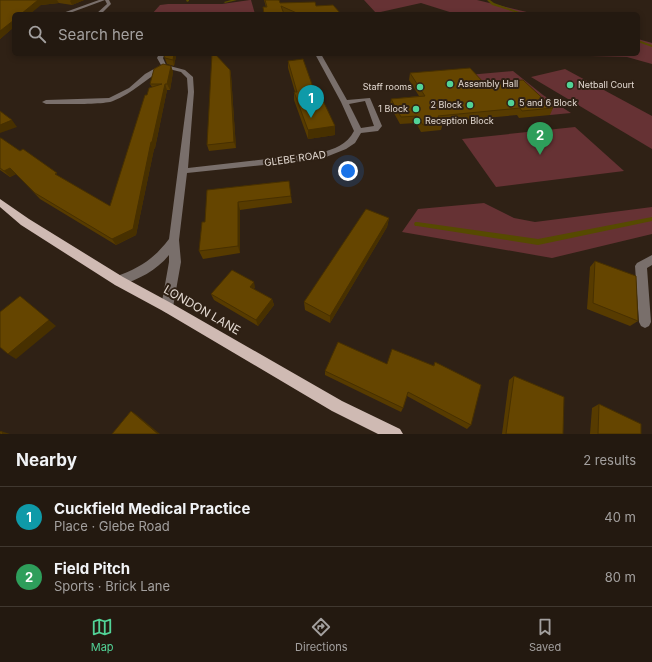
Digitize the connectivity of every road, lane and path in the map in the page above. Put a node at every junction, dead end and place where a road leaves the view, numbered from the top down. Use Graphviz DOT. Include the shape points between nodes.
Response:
graph roads {
  1 [pos="103,0"];
  2 [pos="107,0"];
  3 [pos="68,12"];
  4 [pos="100,12"];
  5 [pos="161,56"];
  6 [pos="319,56"];
  7 [pos="164,66"];
  8 [pos="46,102"];
  9 [pos="345,102"];
  10 [pos="358,131"];
  11 [pos="183,172"];
  12 [pos="0,202"];
  13 [pos="174,240"];
  14 [pos="652,260"];
  15 [pos="119,281"];
  16 [pos="167,306"];
  17 [pos="644,322"];
  18 [pos="396,434"];
  1 -- 3 [label="street"];
  2 -- 4 [label="street" via="109,4"];
  5 -- 7 [label="street"];
  6 -- 9 [label="street"];
  7 -- 8 [label="street" via="110,100"];
  7 -- 11 [label="street" via="182,71 190,77 191,92"];
  9 -- 10 [label="street"];
  9 -- 10 [label="street" via="368,99 378,126 375,129"];
  10 -- 11 [label="street, GLEBE ROAD" via="349,144 321,156"];
  11 -- 13 [label="street"];
  12 -- 15 [label="main road, LONDON LANE" via="25,222"];
  13 -- 15 [label="street" via="162,258 145,271"];
  13 -- 16 [label="street" via="175,262"];
  14 -- 17 [label="street" via="641,266"];
  15 -- 16 [label="main road, LONDON LANE"];
  16 -- 18 [label="main road, LONDON LANE" via="337,406"];
}
